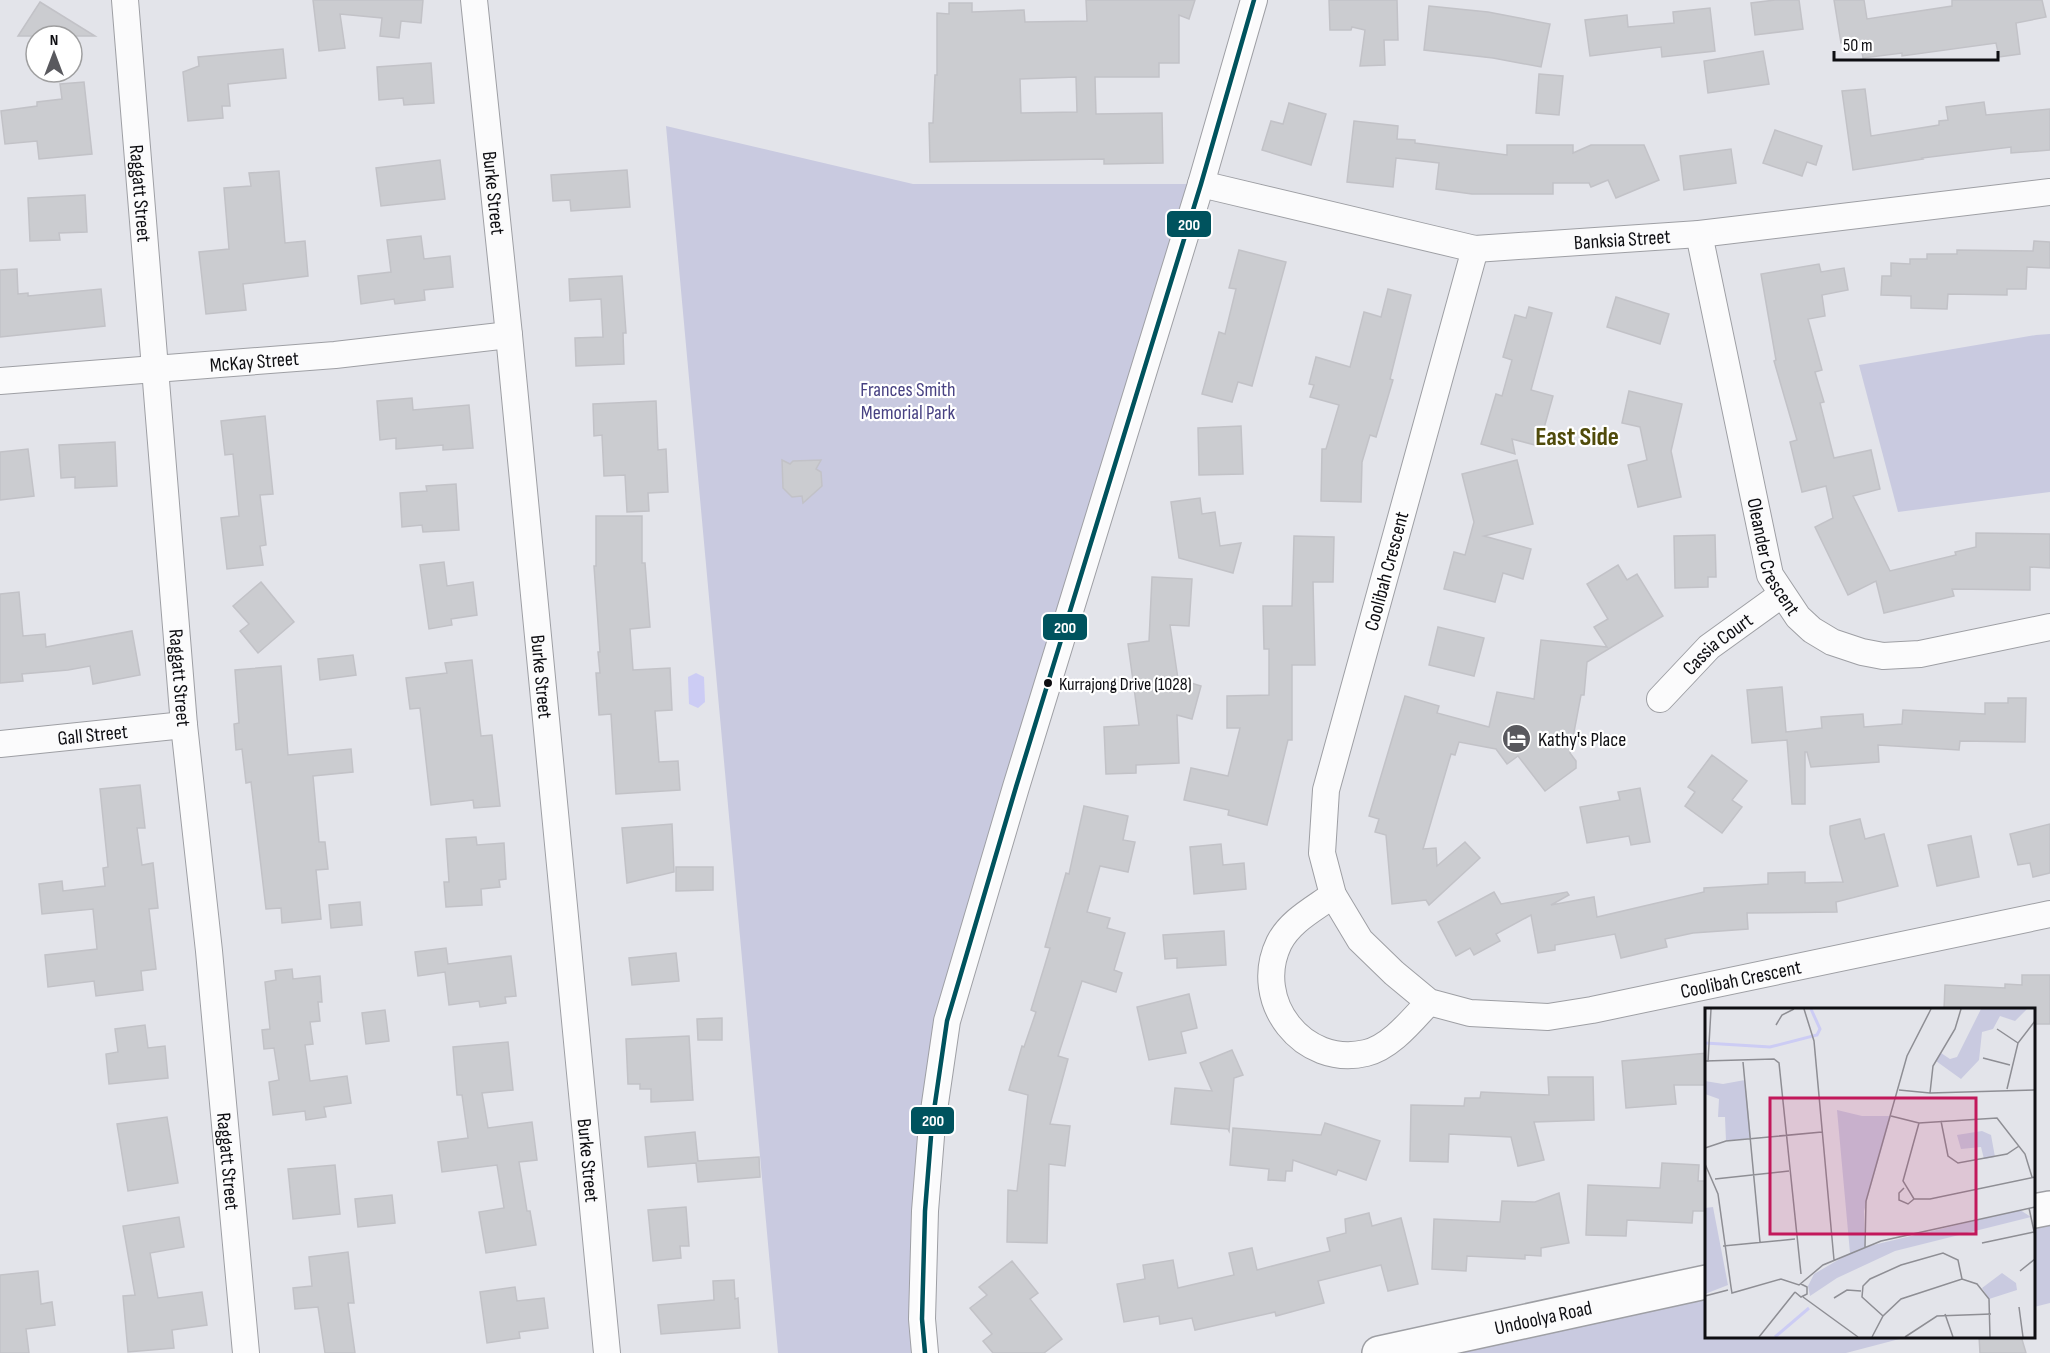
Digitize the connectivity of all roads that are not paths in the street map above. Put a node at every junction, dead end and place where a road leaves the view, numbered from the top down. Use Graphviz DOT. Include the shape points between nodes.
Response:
graph roads {
  1 [pos="125,0"];
  2 [pos="474,0"];
  3 [pos="1254,0"];
  4 [pos="1201,184"];
  5 [pos="2050,192"];
  6 [pos="1699,234"];
  7 [pos="1475,249"];
  8 [pos="509,335"];
  9 [pos="156,368"];
  10 [pos="0,381"];
  11 [pos="1781,595"];
  12 [pos="2050,627"];
  13 [pos="1660,699"];
  14 [pos="184,725"];
  15 [pos="0,744"];
  16 [pos="1333,895"];
  17 [pos="2050,914"];
  18 [pos="1429,1002"];
  19 [pos="2050,1208"];
  20 [pos="2035,1211"];
  21 [pos="1705,1282"];
  22 [pos="246,1353"];
  23 [pos="607,1353"];
  24 [pos="925,1353"];
  25 [pos="1378,1353"];
  1 -- 9 [label="street, Raggatt Street"];
  2 -- 8 [label="street, Burke Street"];
  3 -- 4 [label="street"];
  4 -- 7 [label="street, Banksia Street"];
  4 -- 24 [label="street" via="947,1021 932,1124 925,1211"];
  5 -- 6 [label="street, Banksia Street"];
  6 -- 7 [label="street, Banksia Street"];
  6 -- 11 [label="street, Oleander Crescent" via="1761,536 1770,575"];
  7 -- 16 [label="street, Coolibah Crescent" via="1326,790 1322,853"];
  8 -- 9 [label="street, McKay Street" via="334,355"];
  8 -- 23 [label="street, Burke Street"];
  9 -- 10 [label="street, McKay Street"];
  9 -- 14 [label="street, Raggatt Street"];
  11 -- 12 [label="street, Oleander Crescent" via="1812,630 1832,642 1883,656 1920,654"];
  11 -- 13 [label="street, Cassia Court" via="1709,647"];
  14 -- 15 [label="street, Gall Street"];
  14 -- 22 [label="street, Raggatt Street"];
  16 -- 18 [label="street, Coolibah Crescent" via="1360,940"];
  16 -- 18 [label="street" via="1296,921 1279,943 1271,969 1281,1017 1300,1039 1318,1050 1367,1053 1396,1036"];
  17 -- 18 [label="street, Coolibah Crescent" via="1592,1011 1548,1017 1470,1013"];
  19 -- 20 [label="main road"];
  21 -- 25 [label="main road, Undoolya Road"];
}
